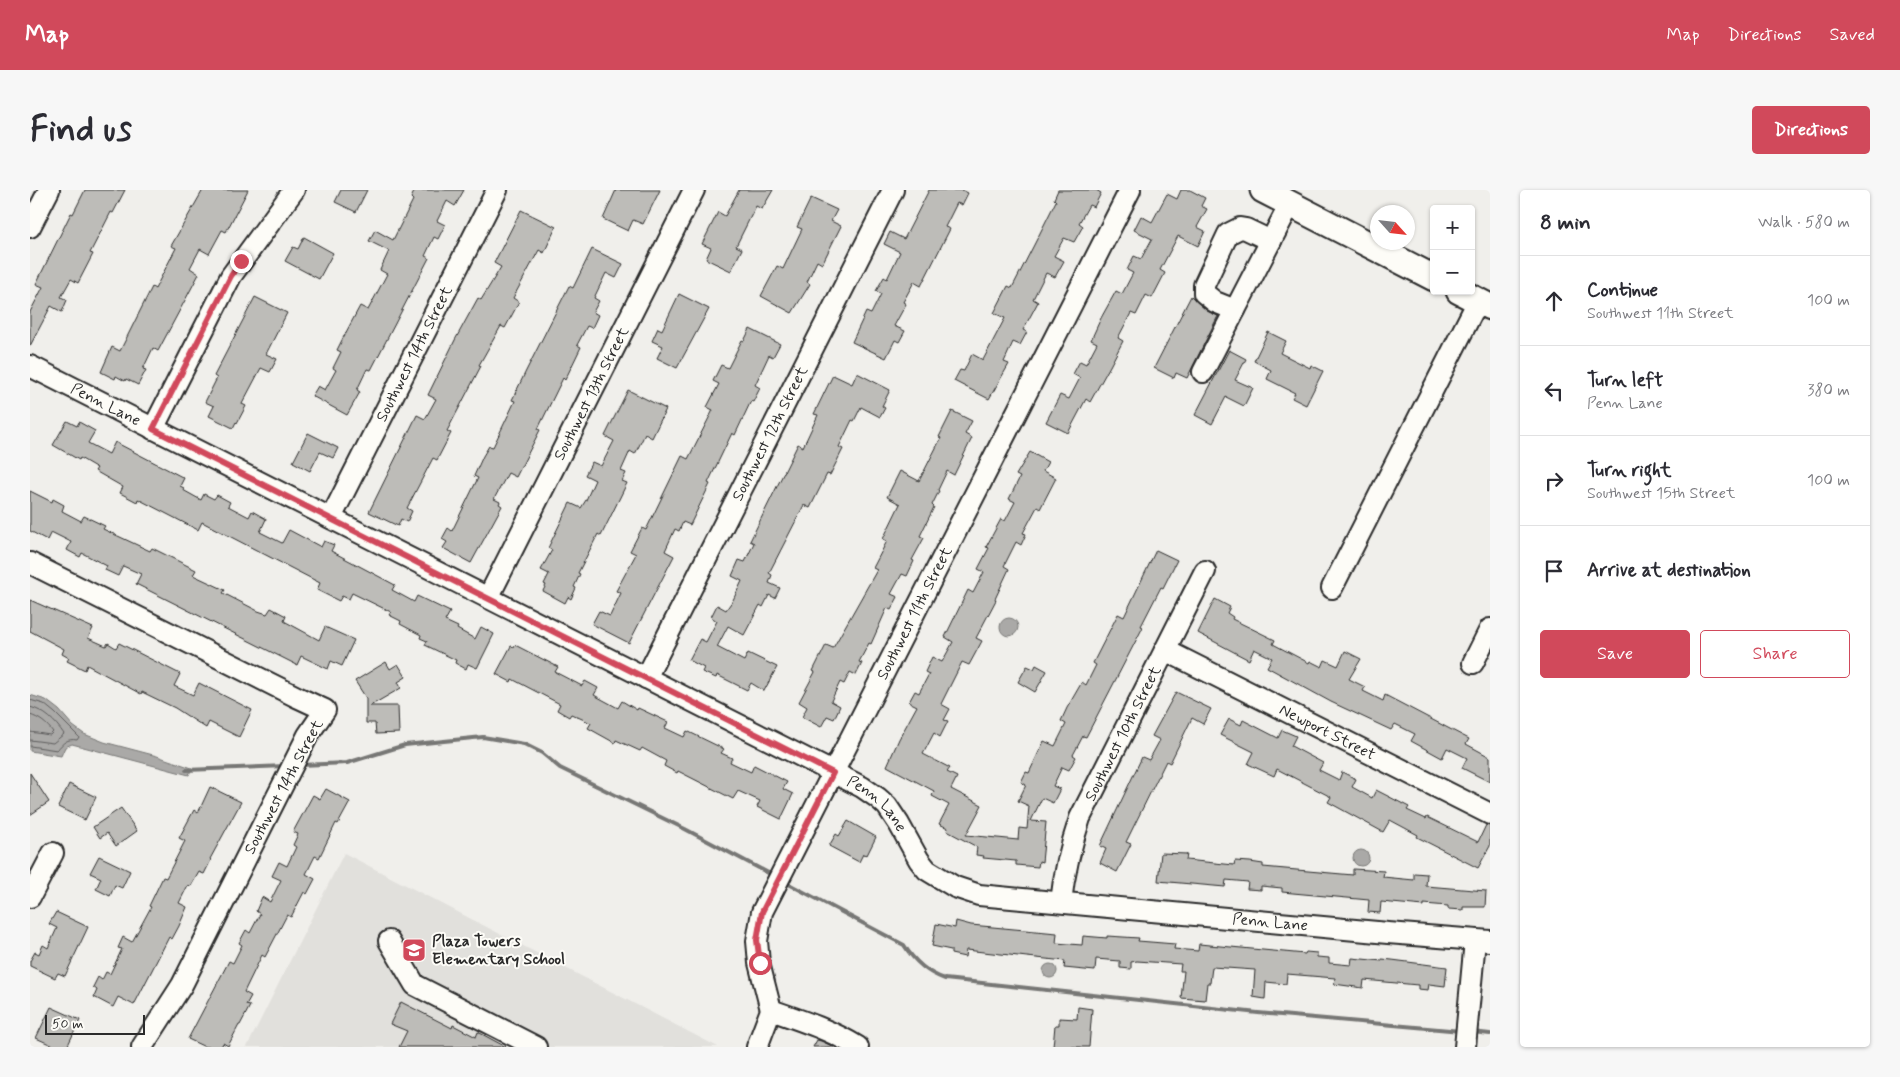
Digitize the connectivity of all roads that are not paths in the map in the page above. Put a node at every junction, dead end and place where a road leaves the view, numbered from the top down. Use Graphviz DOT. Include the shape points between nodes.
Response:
graph roads {
  1 [pos="49,190"];
  2 [pos="294,190"];
  3 [pos="497,190"];
  4 [pos="694,190"];
  5 [pos="893,190"];
  6 [pos="1130,190"];
  7 [pos="1262,190"];
  8 [pos="1290,204"];
  9 [pos="30,227"];
  10 [pos="1271,242"];
  11 [pos="1430,276"];
  12 [pos="1476,300"];
  13 [pos="1235,310"];
  14 [pos="30,366"];
  15 [pos="1203,372"];
  16 [pos="153,429"];
  17 [pos="331,518"];
  18 [pos="30,563"];
  19 [pos="1205,571"];
  20 [pos="1332,588"];
  21 [pos="488,598"];
  22 [pos="1490,629"];
  23 [pos="1165,650"];
  24 [pos="1473,663"];
  25 [pos="646,678"];
  26 [pos="833,773"];
  27 [pos="1490,814"];
  28 [pos="52,853"];
  29 [pos="30,897"];
  30 [pos="1061,902"];
  31 [pos="1482,940"];
  32 [pos="389,941"];
  33 [pos="771,1010"];
  34 [pos="1466,1036"];
  35 [pos="142,1047"];
  36 [pos="536,1047"];
  37 [pos="757,1047"];
  38 [pos="858,1047"];
  1 -- 9 [label="street"];
  2 -- 16 [label="street" via="231,276"];
  3 -- 17 [label="street, Southwest 14th Street"];
  4 -- 21 [label="street, Southwest 13th Street"];
  5 -- 25 [label="street, Southwest 12th Street"];
  6 -- 26 [label="street, Southwest 11th Street"];
  7 -- 8 [label="main road"];
  8 -- 10 [label="street"];
  8 -- 11 [label="main road"];
  10 -- 13 [label="street"];
  10 -- 13 [label="street" via="1246,229 1240,228 1228,234 1204,285 1204,293 1215,302"];
  12 -- 20 [label="street"];
  13 -- 15 [label="street"];
  14 -- 16 [label="street, Penn Lane"];
  16 -- 17 [label="street, Penn Lane"];
  17 -- 21 [label="street, Penn Lane"];
  18 -- 35 [label="street, Southwest 14th Street" via="325,710 300,752 182,985"];
  19 -- 23 [label="street, Southwest 10th Street"];
  21 -- 25 [label="street, Penn Lane"];
  22 -- 24 [label="street"];
  23 -- 27 [label="street, Newport Street"];
  23 -- 30 [label="street, Southwest 10th Street" via="1080,818"];
  25 -- 26 [label="street, Penn Lane"];
  26 -- 30 [label="street, Penn Lane" via="887,806 918,860 927,870 954,887 979,895"];
  26 -- 33 [label="street, Southwest 11th Street" via="762,912 757,940"];
  28 -- 29 [label="street"];
  30 -- 31 [label="street, Penn Lane"];
  31 -- 34 [label="street"];
  32 -- 36 [label="street" via="415,985"];
  33 -- 37 [label="street"];
  33 -- 38 [label="street"];
}
